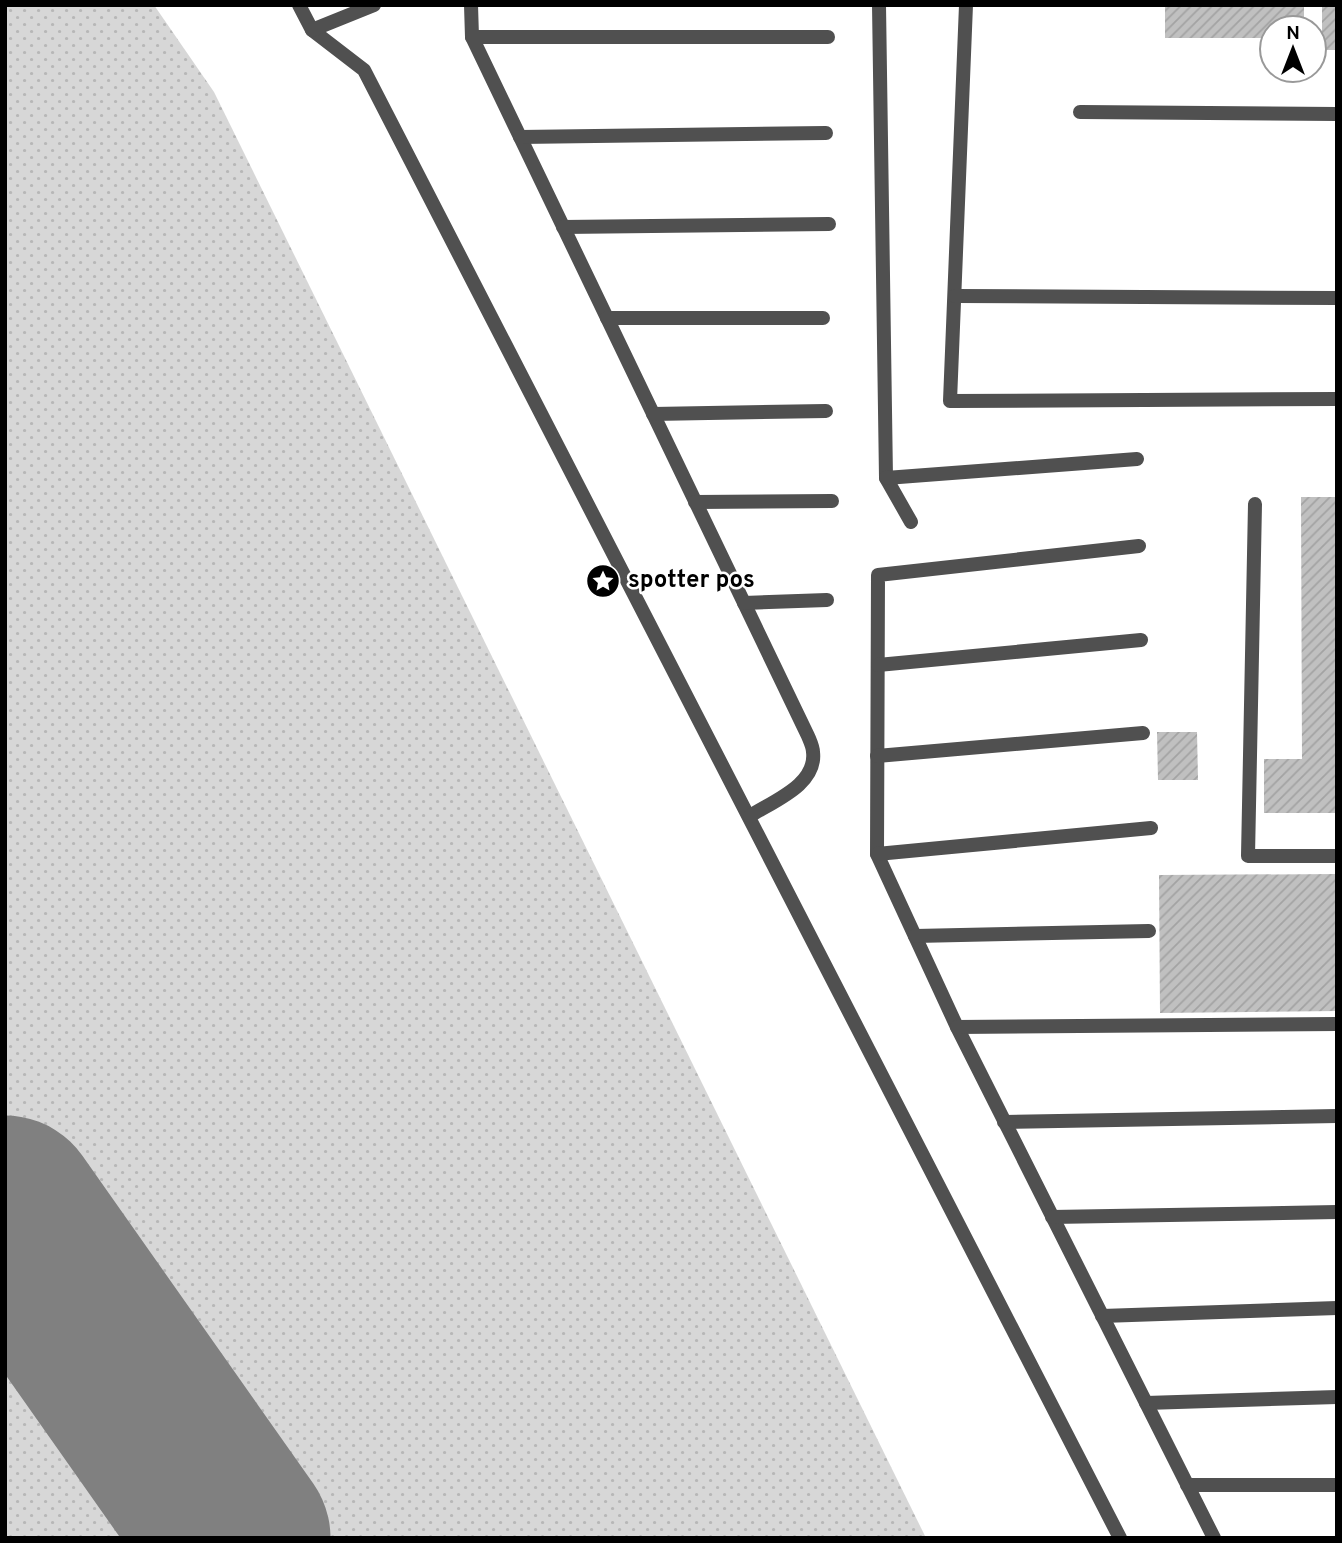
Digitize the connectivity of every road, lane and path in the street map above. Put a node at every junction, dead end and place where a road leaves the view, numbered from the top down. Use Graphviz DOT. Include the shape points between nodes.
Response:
graph roads {
  1 [pos="299,5"];
  2 [pos="374,5"];
  3 [pos="471,5"];
  4 [pos="879,5"];
  5 [pos="966,5"];
  6 [pos="312,30"];
  7 [pos="472,37"];
  8 [pos="828,37"];
  9 [pos="1080,112"];
  10 [pos="1337,114"];
  11 [pos="826,132"];
  12 [pos="520,137"];
  13 [pos="829,225"];
  14 [pos="564,227"];
  15 [pos="955,296"];
  16 [pos="1337,299"];
  17 [pos="607,318"];
  18 [pos="823,318"];
  19 [pos="1337,399"];
  20 [pos="826,411"];
  21 [pos="653,414"];
  22 [pos="1137,459"];
  23 [pos="886,478"];
  24 [pos="832,501"];
  25 [pos="695,502"];
  26 [pos="1255,504"];
  27 [pos="911,522"];
  28 [pos="1139,546"];
  29 [pos="827,600"];
  30 [pos="744,603"];
  31 [pos="1141,640"];
  32 [pos="878,665"];
  33 [pos="1143,733"];
  34 [pos="877,756"];
  35 [pos="750,816"];
  36 [pos="1151,828"];
  37 [pos="877,854"];
  38 [pos="1337,856"];
  39 [pos="1149,931"];
  40 [pos="915,936"];
  41 [pos="1337,1024"];
  42 [pos="957,1027"];
  43 [pos="1337,1116"];
  44 [pos="1004,1122"];
  45 [pos="1337,1212"];
  46 [pos="1052,1217"];
  47 [pos="1337,1308"];
  48 [pos="1102,1316"];
  49 [pos="1337,1397"];
  50 [pos="1146,1403"];
  51 [pos="1187,1485"];
  52 [pos="1337,1485"];
  53 [pos="1120,1538"];
  54 [pos="1214,1538"];
  1 -- 6 [label="lane"];
  2 -- 6 [label="lane"];
  3 -- 7 [label="lane"];
  4 -- 23 [label="lane"];
  5 -- 15 [label="lane"];
  6 -- 35 [label="lane" via="364,70"];
  7 -- 8 [label="lane"];
  7 -- 12 [label="lane"];
  9 -- 10 [label="lane"];
  11 -- 12 [label="lane"];
  12 -- 14 [label="lane"];
  13 -- 14 [label="lane"];
  14 -- 17 [label="lane"];
  15 -- 16 [label="lane"];
  15 -- 19 [label="lane" via="950,401"];
  17 -- 18 [label="lane"];
  17 -- 21 [label="lane"];
  20 -- 21 [label="lane"];
  21 -- 25 [label="lane"];
  22 -- 23 [label="lane"];
  23 -- 27 [label="lane"];
  24 -- 25 [label="lane"];
  25 -- 30 [label="lane"];
  26 -- 38 [label="lane" via="1248,856"];
  28 -- 32 [label="lane" via="878,575"];
  29 -- 30 [label="lane"];
  30 -- 35 [label="lane" via="814,753 803,782"];
  31 -- 32 [label="lane"];
  32 -- 34 [label="lane"];
  33 -- 34 [label="lane"];
  34 -- 37 [label="lane"];
  35 -- 53 [label="lane"];
  36 -- 37 [label="lane"];
  37 -- 40 [label="lane"];
  39 -- 40 [label="lane"];
  40 -- 42 [label="lane"];
  41 -- 42 [label="lane"];
  42 -- 44 [label="lane"];
  43 -- 44 [label="lane"];
  44 -- 46 [label="lane"];
  45 -- 46 [label="lane"];
  46 -- 48 [label="lane"];
  47 -- 48 [label="lane"];
  48 -- 50 [label="lane"];
  49 -- 50 [label="lane"];
  50 -- 51 [label="lane"];
  51 -- 52 [label="lane"];
  51 -- 54 [label="lane"];
}
